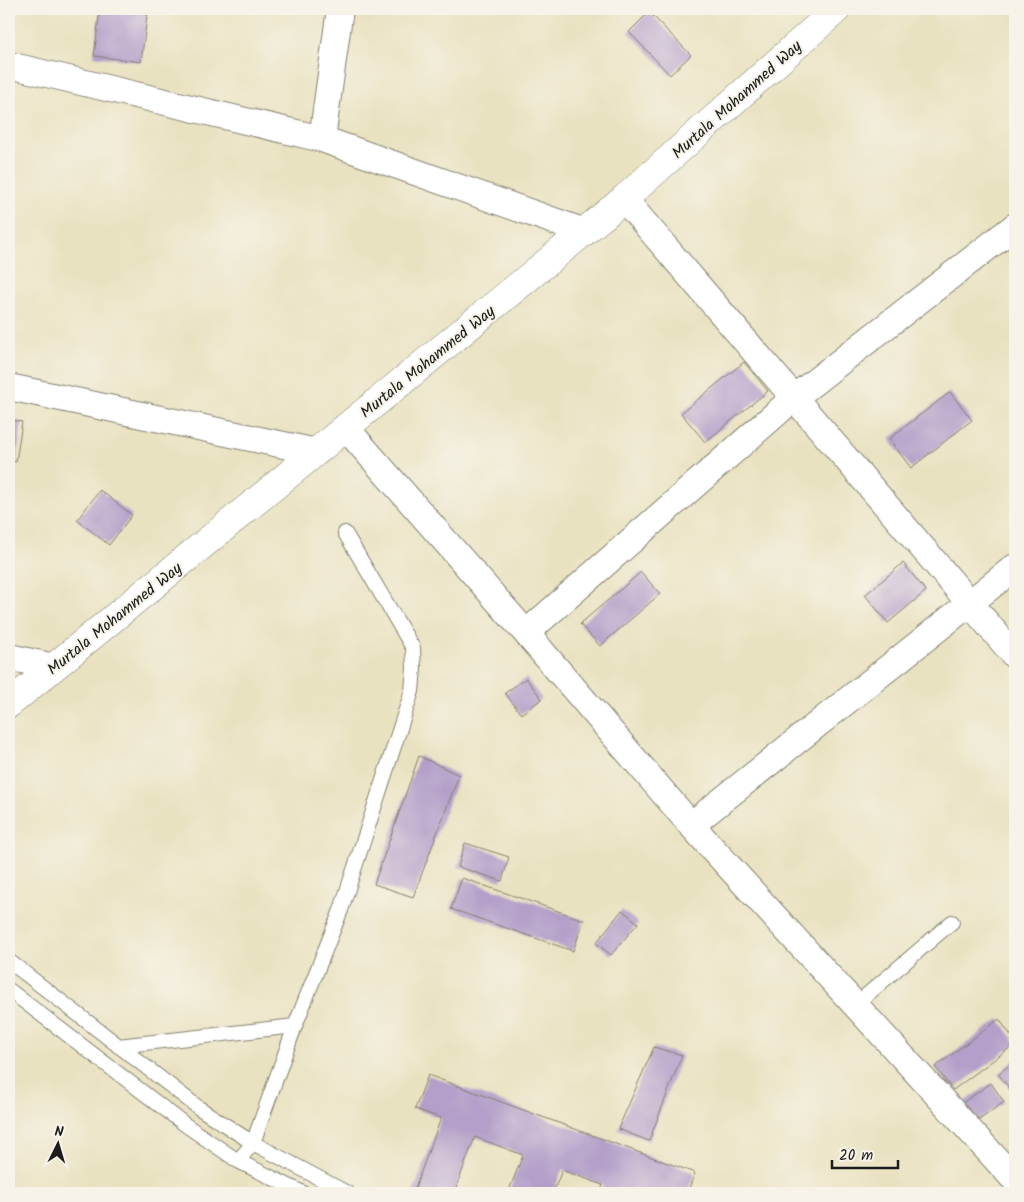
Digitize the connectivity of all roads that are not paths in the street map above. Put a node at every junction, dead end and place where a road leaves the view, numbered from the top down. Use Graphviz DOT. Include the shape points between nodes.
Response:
graph roads {
  1 [pos="340,9"];
  2 [pos="837,9"];
  3 [pos="9,65"];
  4 [pos="322,139"];
  5 [pos="624,200"];
  6 [pos="1015,226"];
  7 [pos="585,232"];
  8 [pos="9,387"];
  9 [pos="795,397"];
  10 [pos="346,428"];
  11 [pos="317,452"];
  12 [pos="345,533"];
  13 [pos="1015,567"];
  14 [pos="971,604"];
  15 [pos="526,633"];
  16 [pos="1015,656"];
  17 [pos="9,657"];
  18 [pos="54,667"];
  19 [pos="9,704"];
  20 [pos="691,825"];
  21 [pos="952,922"];
  22 [pos="9,961"];
  23 [pos="30,979"];
  24 [pos="13,994"];
  25 [pos="855,1005"];
  26 [pos="294,1026"];
  27 [pos="118,1046"];
  28 [pos="253,1143"];
  29 [pos="238,1161"];
  30 [pos="1015,1180"];
  31 [pos="303,1193"];
  32 [pos="347,1193"];
  1 -- 4 [label="street"];
  2 -- 5 [label="street, Murtala Mohammed Way"];
  3 -- 4 [label="street"];
  4 -- 7 [label="street"];
  5 -- 7 [label="street, Murtala Mohammed Way"];
  5 -- 9 [label="street"];
  6 -- 9 [label="street"];
  7 -- 10 [label="street, Murtala Mohammed Way"];
  8 -- 11 [label="street"];
  9 -- 14 [label="street"];
  9 -- 15 [label="street"];
  10 -- 11 [label="street, Murtala Mohammed Way"];
  10 -- 15 [label="street"];
  11 -- 18 [label="street, Murtala Mohammed Way"];
  12 -- 26 [label="lane" via="413,648 412,692 341,910"];
  13 -- 14 [label="street"];
  14 -- 16 [label="street"];
  14 -- 20 [label="street"];
  15 -- 20 [label="street"];
  17 -- 18 [label="street"];
  18 -- 19 [label="street, Murtala Mohammed Way"];
  20 -- 25 [label="street"];
  21 -- 25 [label="lane"];
  22 -- 23 [label="lane"];
  23 -- 24 [label="lane"];
  23 -- 27 [label="lane"];
  24 -- 29 [label="lane"];
  25 -- 30 [label="street"];
  26 -- 27 [label="lane"];
  26 -- 28 [label="lane"];
  27 -- 28 [label="lane" via="199,1108"];
  28 -- 29 [label="lane"];
  28 -- 32 [label="lane"];
  29 -- 31 [label="lane"];
}
